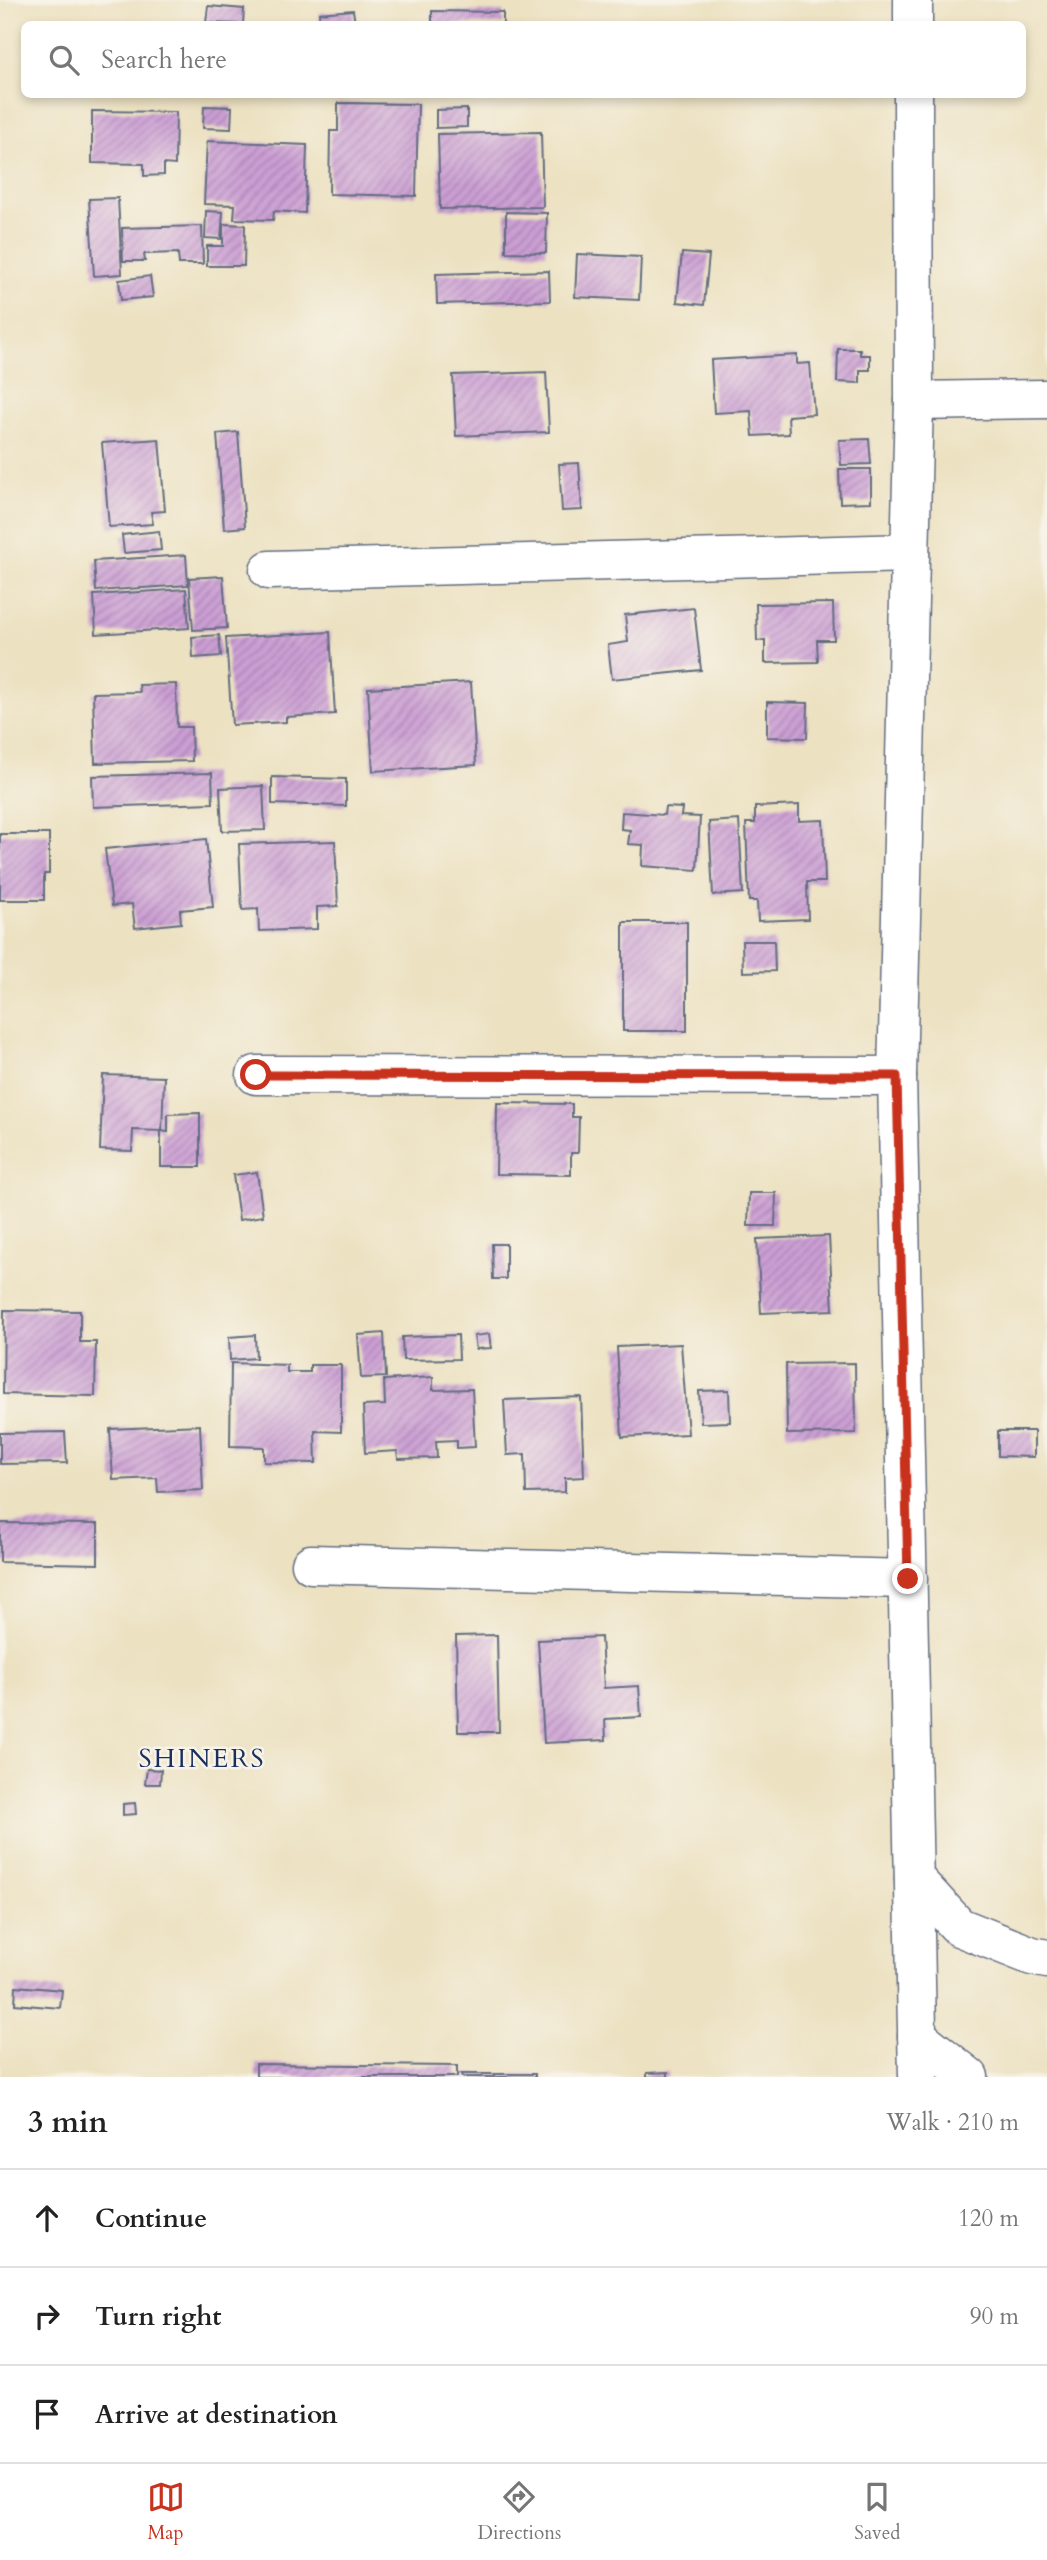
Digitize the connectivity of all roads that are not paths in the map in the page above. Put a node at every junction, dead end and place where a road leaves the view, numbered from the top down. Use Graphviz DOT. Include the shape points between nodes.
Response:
graph roads {
  1 [pos="913,0"];
  2 [pos="913,21"];
  3 [pos="913,98"];
  4 [pos="1047,398"];
  5 [pos="914,401"];
  6 [pos="911,553"];
  7 [pos="269,570"];
  8 [pos="256,1075"];
  9 [pos="897,1076"];
  10 [pos="312,1564"];
  11 [pos="908,1579"];
  12 [pos="914,1878"];
  13 [pos="1047,1959"];
  14 [pos="917,2036"];
  15 [pos="918,2077"];
  16 [pos="969,2077"];
  1 -- 2 [label="street"];
  3 -- 5 [label="street"];
  4 -- 5 [label="street"];
  5 -- 6 [label="street"];
  6 -- 7 [label="street"];
  6 -- 9 [label="street"];
  8 -- 9 [label="street"];
  9 -- 11 [label="street"];
  10 -- 11 [label="street"];
  11 -- 12 [label="street"];
  12 -- 13 [label="street" via="959,1927"];
  12 -- 14 [label="street"];
  14 -- 15 [label="street"];
  14 -- 16 [label="street"];
}
